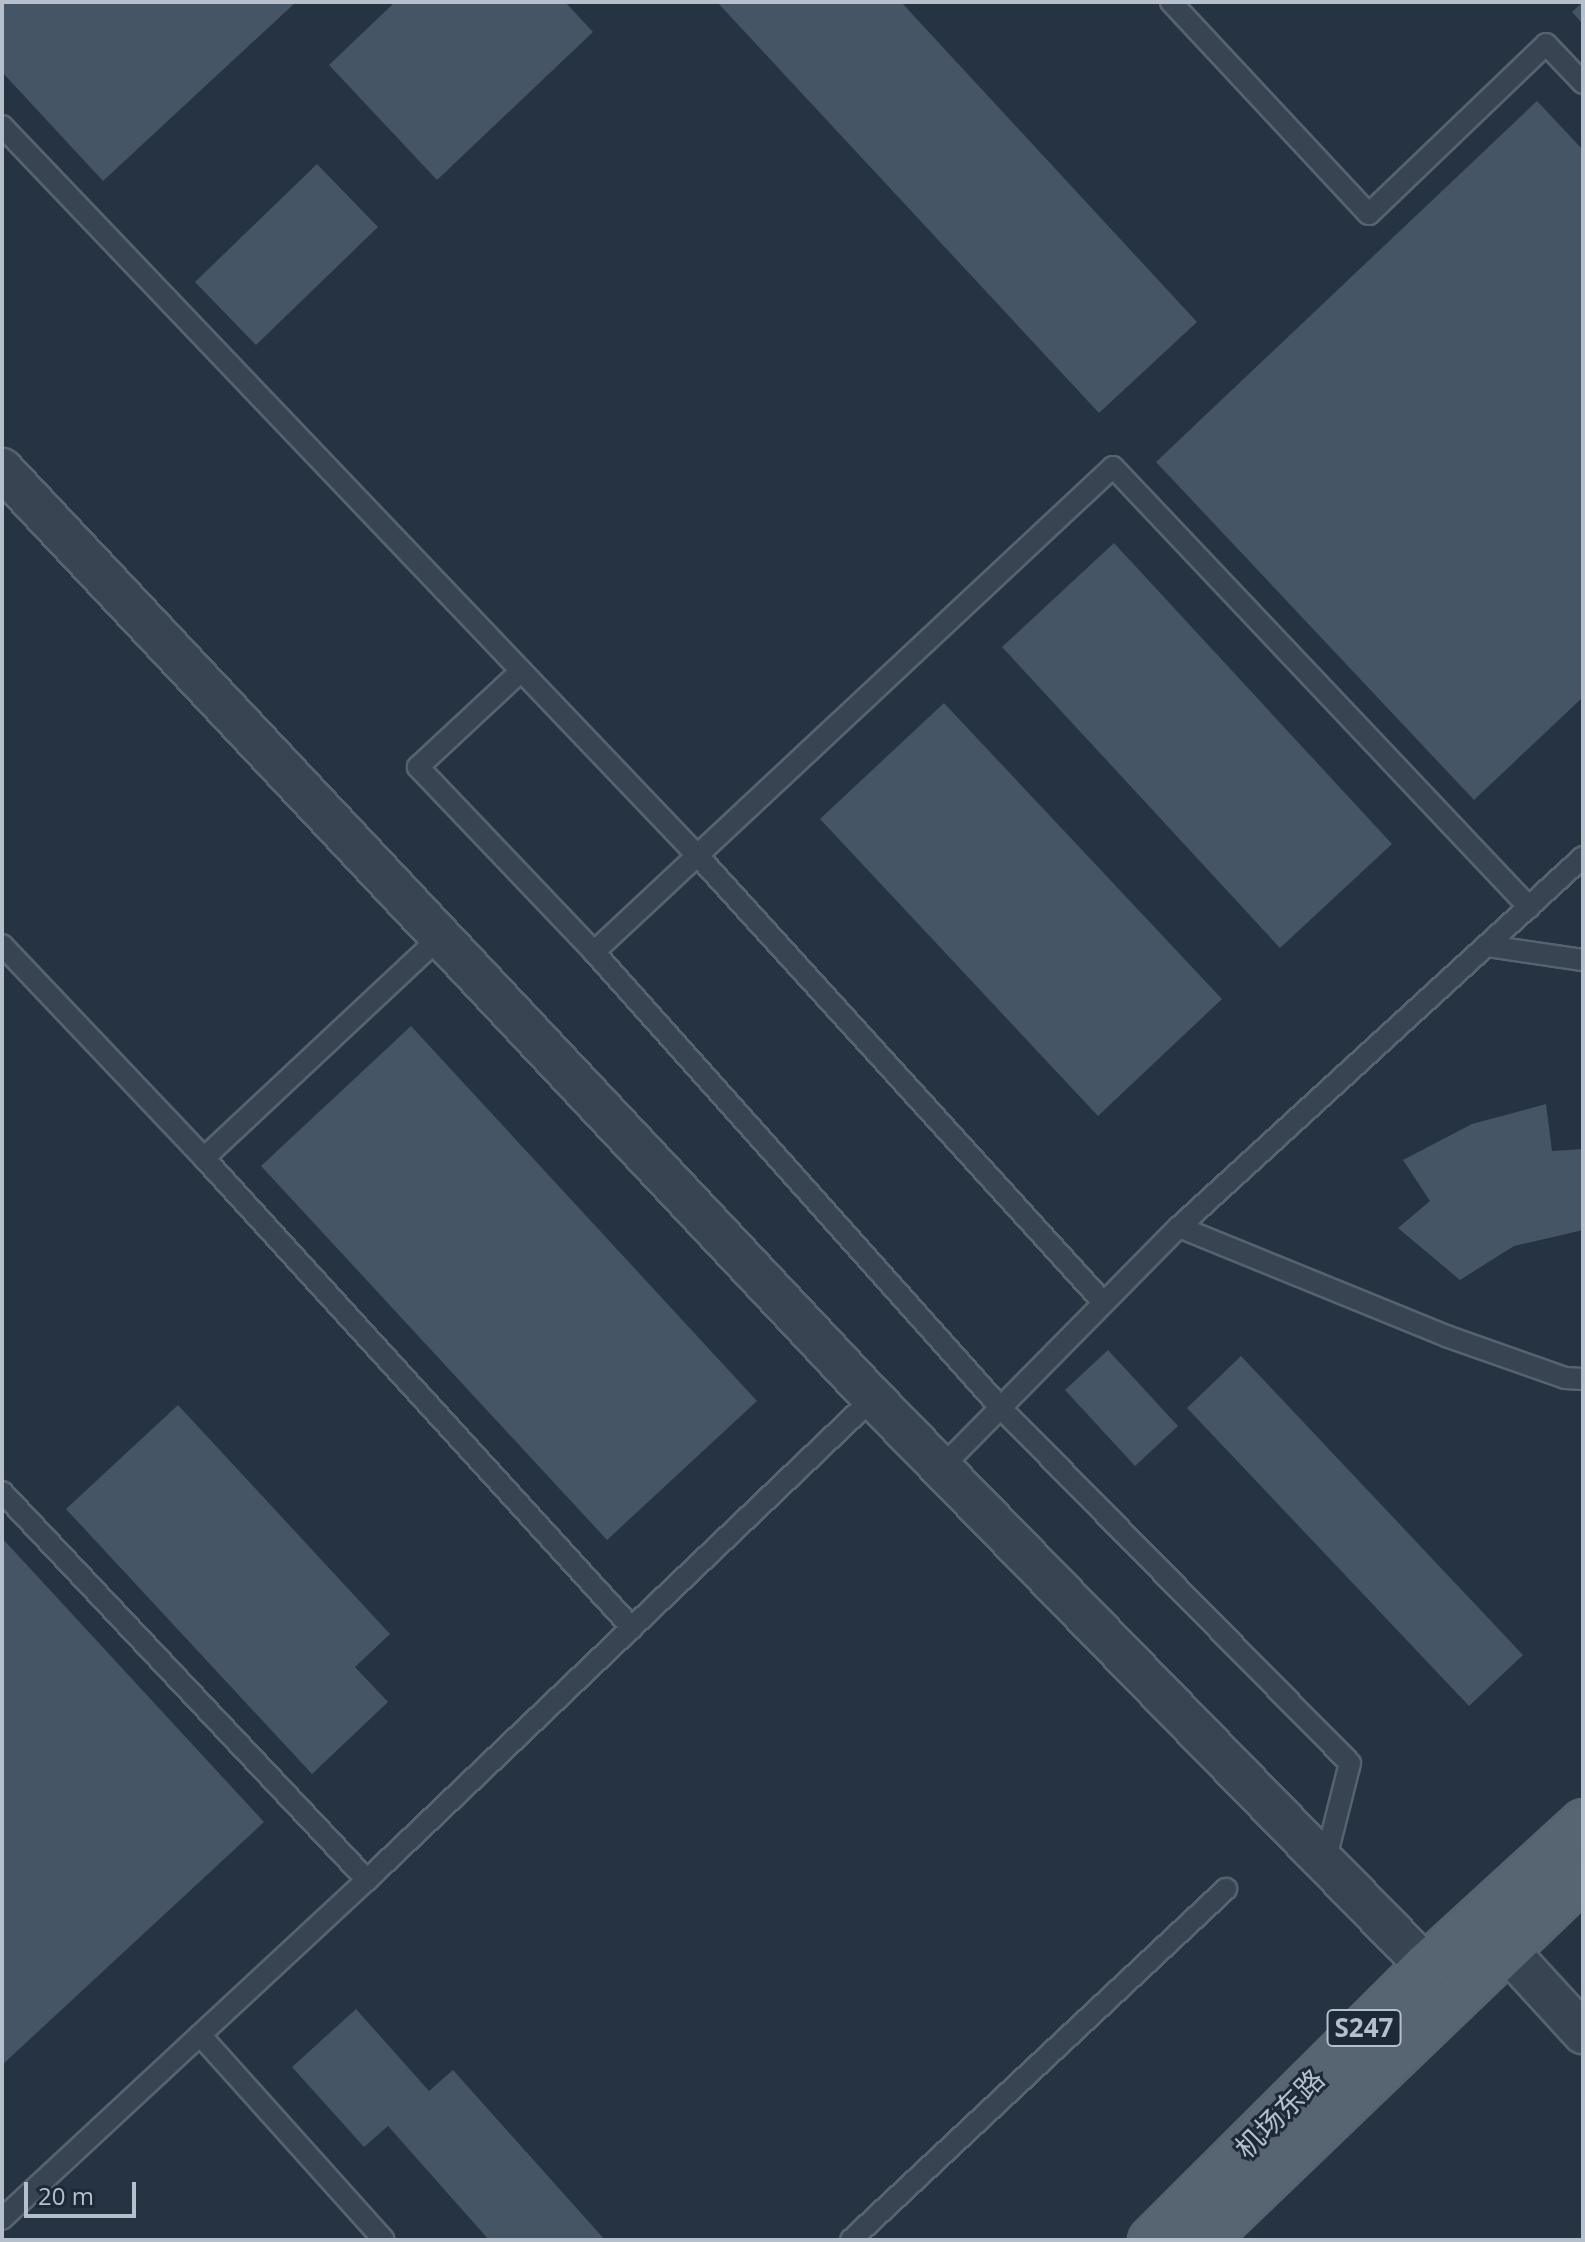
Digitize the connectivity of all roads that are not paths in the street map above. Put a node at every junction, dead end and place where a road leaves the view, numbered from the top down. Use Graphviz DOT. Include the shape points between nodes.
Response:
graph roads {
  1 [pos="1171,2"];
  2 [pos="1583,83"];
  3 [pos="2,126"];
  4 [pos="2,469"];
  5 [pos="521,671"];
  6 [pos="698,856"];
  7 [pos="1583,857"];
  8 [pos="1529,907"];
  9 [pos="440,937"];
  10 [pos="2,945"];
  11 [pos="1488,946"];
  12 [pos="594,952"];
  13 [pos="1583,960"];
  14 [pos="204,1158"];
  15 [pos="1179,1227"];
  16 [pos="1103,1302"];
  17 [pos="1583,1379"];
  18 [pos="873,1398"];
  19 [pos="1000,1407"];
  20 [pos="941,1468"];
  21 [pos="2,1492"];
  22 [pos="632,1628"];
  23 [pos="1583,1822"];
  24 [pos="1325,1862"];
  25 [pos="1583,1877"];
  26 [pos="367,1880"];
  27 [pos="1226,1889"];
  28 [pos="1492,1933"];
  29 [pos="1426,1966"];
  30 [pos="1583,2033"];
  31 [pos="200,2035"];
  32 [pos="2,2219"];
  33 [pos="384,2240"];
  34 [pos="851,2240"];
  35 [pos="1151,2240"];
  36 [pos="1205,2240"];
  1 -- 2 [label="lane" via="1369,214 1546,44"];
  3 -- 5 [label="lane"];
  4 -- 9 [label="street"];
  5 -- 6 [label="lane"];
  5 -- 12 [label="lane" via="418,767"];
  6 -- 8 [label="lane" via="1113,467"];
  6 -- 12 [label="lane"];
  6 -- 16 [label="lane"];
  7 -- 8 [label="lane"];
  8 -- 11 [label="lane"];
  9 -- 14 [label="lane"];
  9 -- 18 [label="street"];
  10 -- 14 [label="lane"];
  11 -- 13 [label="lane"];
  11 -- 15 [label="lane"];
  12 -- 19 [label="lane"];
  14 -- 22 [label="lane"];
  15 -- 16 [label="lane"];
  15 -- 17 [label="lane" via="1446,1336 1565,1378"];
  16 -- 19 [label="lane"];
  18 -- 20 [label="street"];
  18 -- 22 [label="lane"];
  19 -- 20 [label="lane"];
  19 -- 24 [label="lane" via="1350,1763"];
  20 -- 24 [label="street"];
  21 -- 26 [label="lane"];
  22 -- 26 [label="lane"];
  23 -- 28 [label="main road, 机场东路 / S247"];
  24 -- 29 [label="street"];
  25 -- 28 [label="main road, 机场东路 / S247"];
  26 -- 31 [label="lane"];
  27 -- 34 [label="lane"];
  28 -- 29 [label="main road, 机场东路 / S247"];
  28 -- 30 [label="street"];
  28 -- 36 [label="main road, 机场东路 / S247"];
  29 -- 35 [label="main road, 机场东路 / S247"];
  31 -- 32 [label="lane"];
  31 -- 33 [label="lane"];
}
